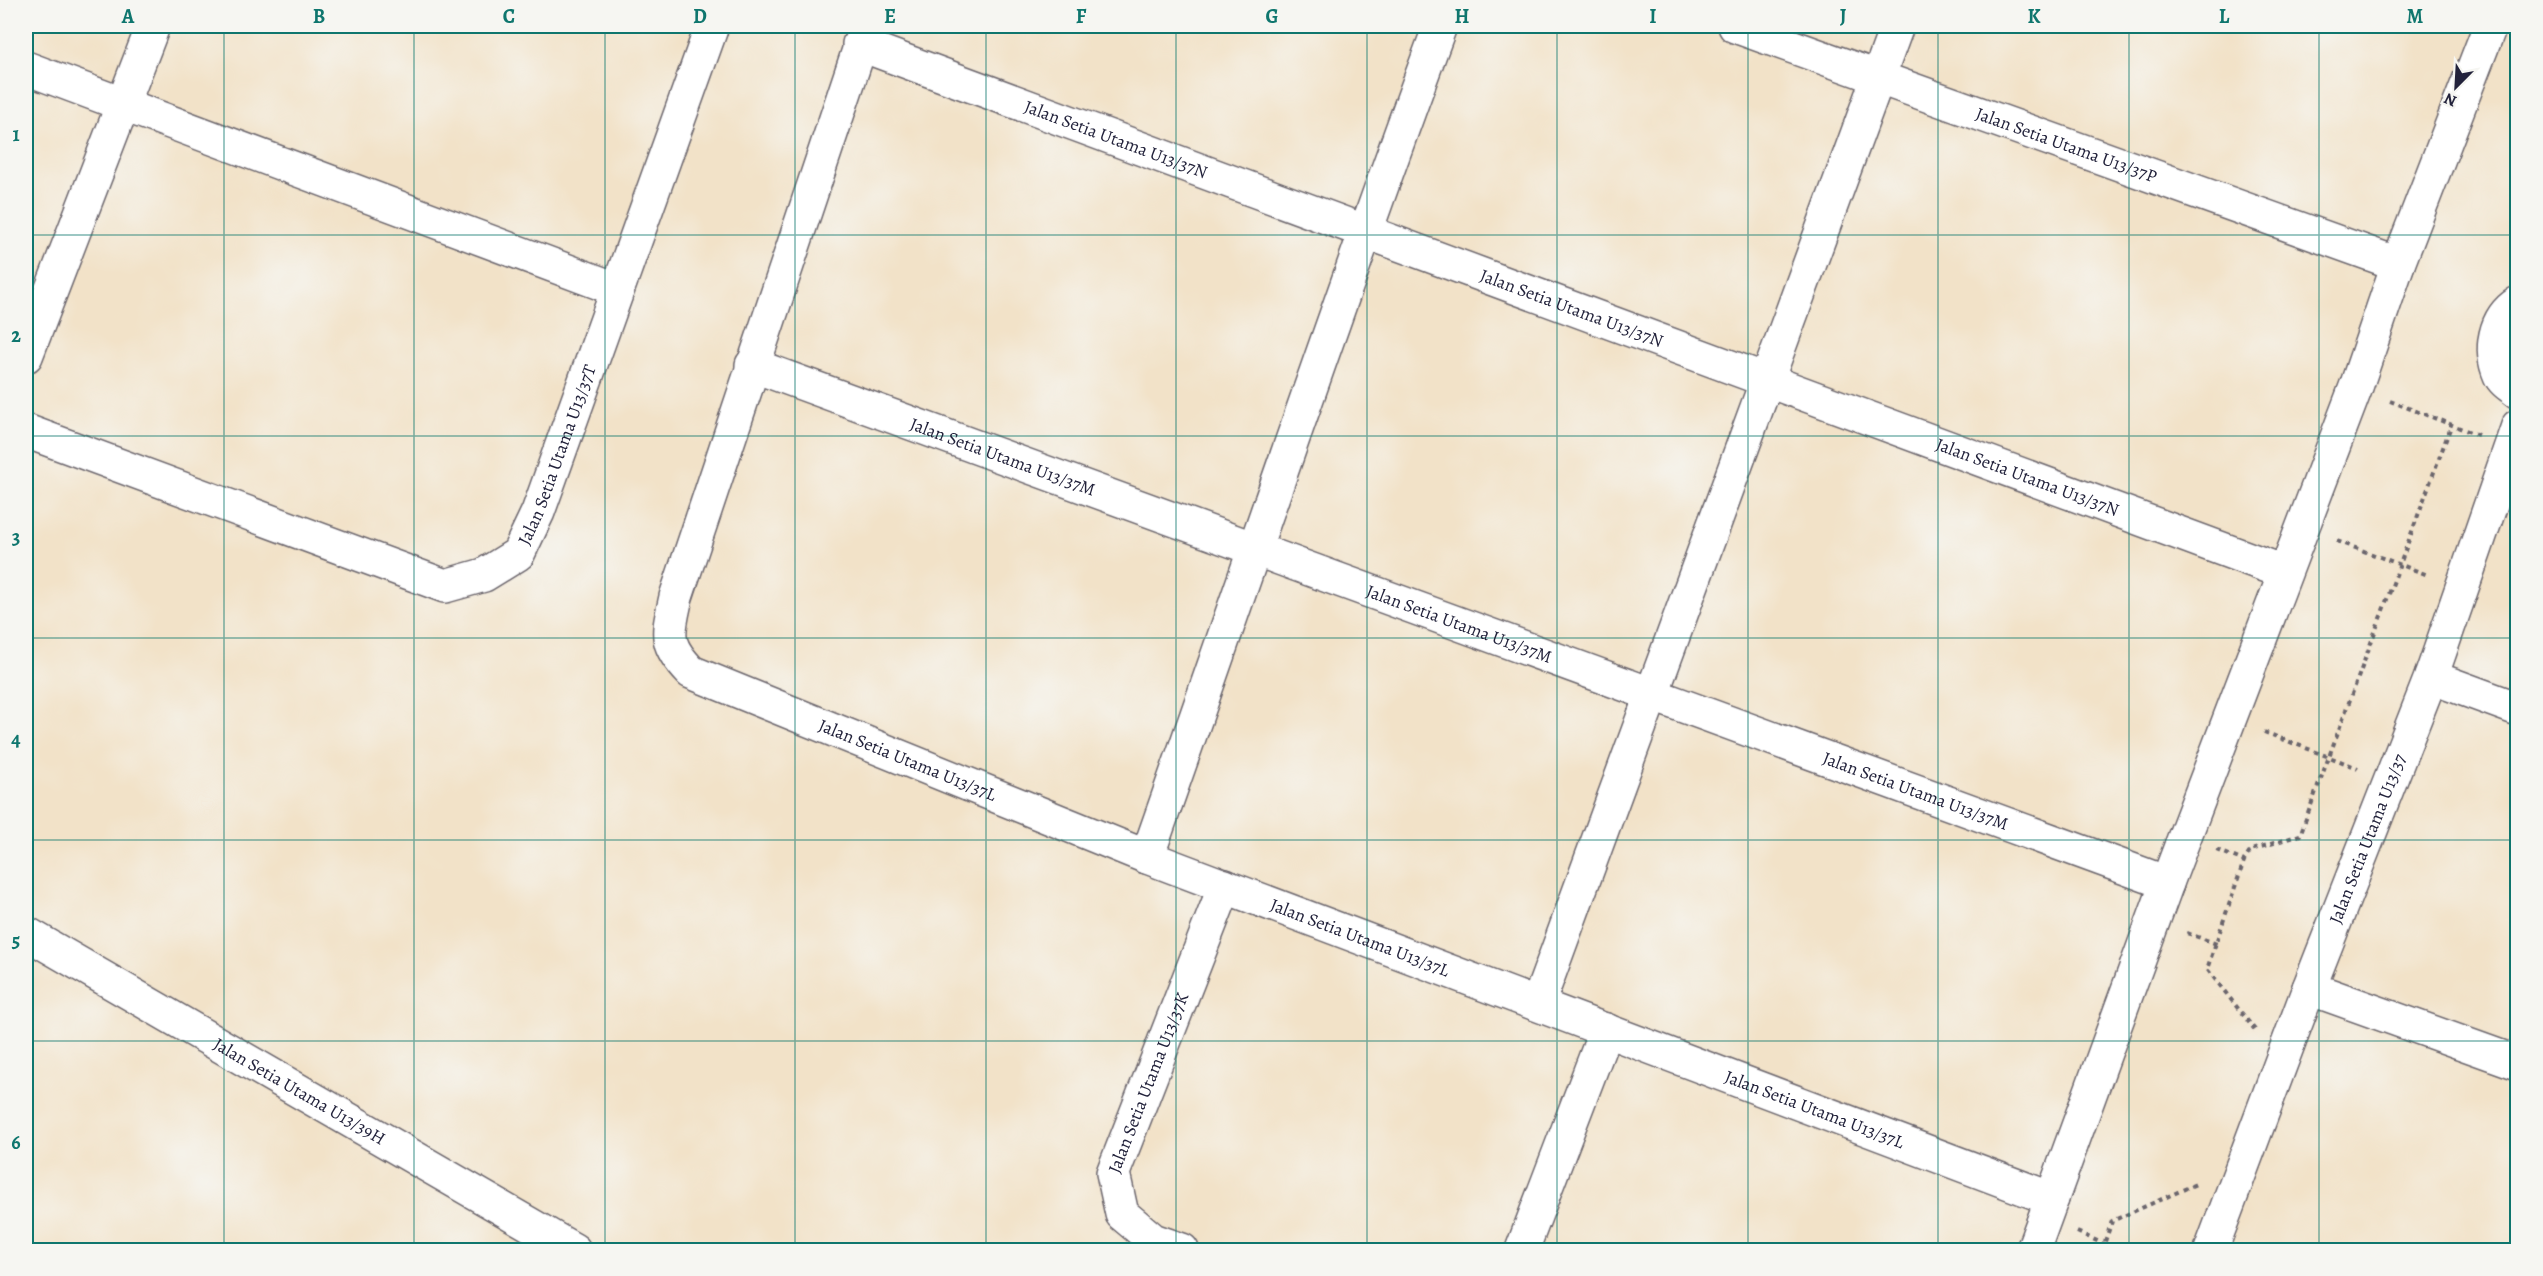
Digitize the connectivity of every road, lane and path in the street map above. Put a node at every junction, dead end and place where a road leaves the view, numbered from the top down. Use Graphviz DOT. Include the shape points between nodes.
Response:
graph roads {
  1 [pos="153,26"];
  2 [pos="712,26"];
  3 [pos="1440,26"];
  4 [pos="1736,26"];
  5 [pos="1897,26"];
  6 [pos="2490,26"];
  7 [pos="863,35"];
  8 [pos="26,68"];
  9 [pos="1879,77"];
  10 [pos="123,104"];
  11 [pos="1364,231"];
  12 [pos="2398,264"];
  13 [pos="616,289"];
  14 [pos="2517,303"];
  15 [pos="26,356"];
  16 [pos="752,364"];
  17 [pos="1766,380"];
  18 [pos="2356,387"];
  19 [pos="2517,392"];
  20 [pos="2451,426"];
  21 [pos="26,431"];
  22 [pos="2514,436"];
  23 [pos="2301,528"];
  24 [pos="1256,550"];
  25 [pos="2400,565"];
  26 [pos="2284,572"];
  27 [pos="2463,588"];
  28 [pos="2431,677"];
  29 [pos="1651,694"];
  30 [pos="2517,709"];
  31 [pos="2230,719"];
  32 [pos="2330,757"];
  33 [pos="2391,780"];
  34 [pos="1147,857"];
  35 [pos="2167,884"];
  36 [pos="1225,886"];
  37 [pos="26,933"];
  38 [pos="2310,988"];
  39 [pos="1538,1004"];
  40 [pos="1606,1030"];
  41 [pos="2256,1031"];
  42 [pos="2517,1063"];
  43 [pos="2199,1183"];
  44 [pos="2052,1198"];
  45 [pos="574,1251"];
  46 [pos="1182,1251"];
  47 [pos="1522,1251"];
  48 [pos="2033,1251"];
  49 [pos="2102,1251"];
  50 [pos="2211,1251"];
  1 -- 10 [label="street"];
  2 -- 13 [label="street, Jalan Setia Utama U13/37T"];
  3 -- 11 [label="street"];
  4 -- 9 [label="street, Jalan Setia Utama U13/37P"];
  5 -- 9 [label="street"];
  6 -- 12 [label="street"];
  7 -- 11 [label="street, Jalan Setia Utama U13/37N"];
  7 -- 16 [label="street"];
  8 -- 10 [label="street"];
  9 -- 12 [label="street, Jalan Setia Utama U13/37P"];
  9 -- 17 [label="street"];
  10 -- 13 [label="street"];
  10 -- 15 [label="street"];
  11 -- 17 [label="street, Jalan Setia Utama U13/37N"];
  11 -- 24 [label="street"];
  12 -- 18 [label="street"];
  13 -- 21 [label="street, Jalan Setia Utama U13/37T" via="538,512 518,554 484,575 445,586"];
  14 -- 19 [label="street" via="2506,310 2493,343 2501,377"];
  16 -- 24 [label="street, Jalan Setia Utama U13/37M"];
  16 -- 34 [label="street, Jalan Setia Utama U13/37L" via="676,597 668,634 677,657 692,672"];
  17 -- 26 [label="street, Jalan Setia Utama U13/37N"];
  17 -- 29 [label="street"];
  18 -- 20 [label="path"];
  18 -- 23 [label="street"];
  20 -- 22 [label="path"];
  20 -- 25 [label="path"];
  22 -- 27 [label="street, Jalan Setia Utama U13/37"];
  23 -- 25 [label="path"];
  23 -- 26 [label="street"];
  24 -- 29 [label="street, Jalan Setia Utama U13/37M"];
  24 -- 34 [label="street"];
  25 -- 27 [label="path"];
  25 -- 32 [label="path"];
  26 -- 31 [label="street"];
  27 -- 28 [label="street, Jalan Setia Utama U13/37"];
  28 -- 30 [label="street"];
  28 -- 33 [label="street, Jalan Setia Utama U13/37"];
  29 -- 35 [label="street, Jalan Setia Utama U13/37M"];
  29 -- 39 [label="street"];
  31 -- 32 [label="path"];
  31 -- 35 [label="street"];
  32 -- 33 [label="path"];
  32 -- 41 [label="path" via="2300,835 2251,850 2244,861 2207,969"];
  33 -- 38 [label="street, Jalan Setia Utama U13/37"];
  34 -- 36 [label="street, Jalan Setia Utama U13/37L"];
  35 -- 44 [label="street"];
  36 -- 39 [label="street, Jalan Setia Utama U13/37L"];
  36 -- 46 [label="street, Jalan Setia Utama U13/37K" via="1113,1173 1122,1214 1153,1240"];
  37 -- 45 [label="street, Jalan Setia Utama U13/39H"];
  38 -- 42 [label="street"];
  38 -- 50 [label="street, Jalan Setia Utama U13/37"];
  39 -- 40 [label="street, Jalan Setia Utama U13/37L"];
  40 -- 44 [label="street, Jalan Setia Utama U13/37L"];
  40 -- 47 [label="street"];
  43 -- 49 [label="path" via="2112,1221"];
  44 -- 48 [label="street"];
}
